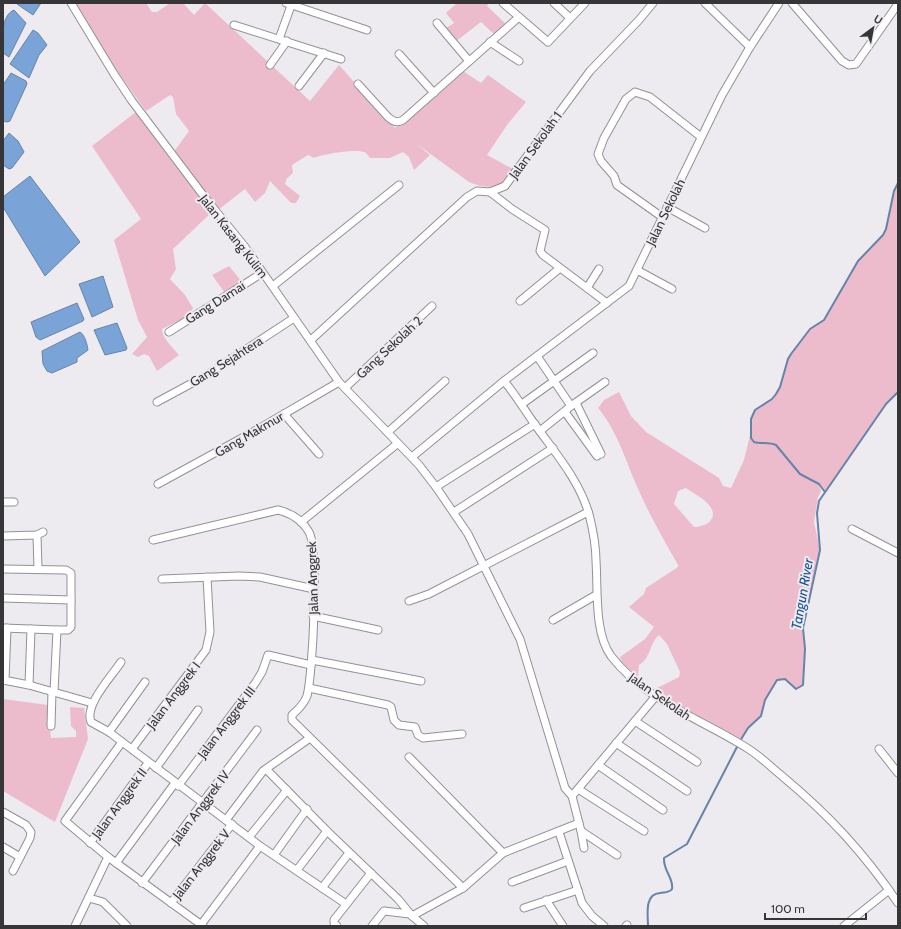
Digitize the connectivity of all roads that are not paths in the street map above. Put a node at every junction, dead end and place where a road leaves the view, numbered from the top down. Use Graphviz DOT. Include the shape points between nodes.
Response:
graph roads {
  1 [pos="71,3"];
  2 [pos="504,3"];
  3 [pos="554,3"];
  4 [pos="585,3"];
  5 [pos="653,3"];
  6 [pos="705,3"];
  7 [pos="780,3"];
  8 [pos="792,3"];
  9 [pos="290,4"];
  10 [pos="898,4"];
  11 [pos="519,17"];
  12 [pos="570,18"];
  13 [pos="437,23"];
  14 [pos="234,25"];
  15 [pos="368,30"];
  16 [pos="279,39"];
  17 [pos="287,41"];
  18 [pos="490,42"];
  19 [pos="750,47"];
  20 [pos="324,53"];
  21 [pos="399,54"];
  22 [pos="341,59"];
  23 [pos="469,61"];
  24 [pos="519,61"];
  25 [pos="270,65"];
  26 [pos="358,84"];
  27 [pos="299,86"];
  28 [pos="434,93"];
  29 [pos="701,137"];
  30 [pos="399,185"];
  31 [pos="490,192"];
  32 [pos="667,207"];
  33 [pos="662,217"];
  34 [pos="705,228"];
  35 [pos="560,268"];
  36 [pos="599,269"];
  37 [pos="637,270"];
  38 [pos="262,273"];
  39 [pos="273,286"];
  40 [pos="587,288"];
  41 [pos="672,289"];
  42 [pos="520,301"];
  43 [pos="607,303"];
  44 [pos="432,306"];
  45 [pos="294,318"];
  46 [pos="169,332"];
  47 [pos="310,340"];
  48 [pos="593,353"];
  49 [pos="537,356"];
  50 [pos="444,381"];
  51 [pos="504,381"];
  52 [pos="339,382"];
  53 [pos="554,382"];
  54 [pos="605,382"];
  55 [pos="346,387"];
  56 [pos="157,402"];
  57 [pos="522,404"];
  58 [pos="574,404"];
  59 [pos="565,412"];
  60 [pos="284,414"];
  61 [pos="535,424"];
  62 [pos="540,431"];
  63 [pos="388,432"];
  64 [pos="397,444"];
  65 [pos="553,448"];
  66 [pos="319,454"];
  67 [pos="412,457"];
  68 [pos="158,484"];
  69 [pos="436,487"];
  70 [pos="3,502"];
  71 [pos="14,502"];
  72 [pos="454,512"];
  73 [pos="588,512"];
  74 [pos="301,522"];
  75 [pos="852,529"];
  76 [pos="3,536"];
  77 [pos="153,540"];
  78 [pos="898,553"];
  79 [pos="483,566"];
  80 [pos="3,569"];
  81 [pos="38,569"];
  82 [pos="207,577"];
  83 [pos="162,579"];
  84 [pos="314,588"];
  85 [pos="596,595"];
  86 [pos="3,598"];
  87 [pos="71,600"];
  88 [pos="409,601"];
  89 [pos="313,616"];
  90 [pos="554,620"];
  91 [pos="5,628"];
  92 [pos="31,629"];
  93 [pos="57,630"];
  94 [pos="378,630"];
  95 [pos="121,662"];
  96 [pos="312,663"];
  97 [pos="4,680"];
  98 [pos="421,681"];
  99 [pos="145,682"];
  100 [pos="29,685"];
  101 [pos="309,688"];
  102 [pos="53,692"];
  103 [pos="656,696"];
  104 [pos="89,702"];
  105 [pos="198,710"];
  106 [pos="635,721"];
  107 [pos="50,726"];
  108 [pos="257,730"];
  109 [pos="109,732"];
  110 [pos="462,734"];
  111 [pos="310,738"];
  112 [pos="122,742"];
  113 [pos="616,743"];
  114 [pos="132,749"];
  115 [pos="879,749"];
  116 [pos="409,757"];
  117 [pos="697,762"];
  118 [pos="148,763"];
  119 [pos="598,765"];
  120 [pos="156,768"];
  121 [pos="266,769"];
  122 [pos="898,773"];
  123 [pos="177,784"];
  124 [pos="287,790"];
  125 [pos="578,790"];
  126 [pos="687,791"];
  127 [pos="572,796"];
  128 [pos="202,803"];
  129 [pos="307,809"];
  130 [pos="663,810"];
  131 [pos="3,812"];
  132 [pos="229,822"];
  133 [pos="580,827"];
  134 [pos="327,831"];
  135 [pos="644,831"];
  136 [pos="559,832"];
  137 [pos="249,837"];
  138 [pos="90,843"];
  139 [pos="260,846"];
  140 [pos="3,847"];
  141 [pos="584,848"];
  142 [pos="503,852"];
  143 [pos="349,853"];
  144 [pos="274,855"];
  145 [pos="617,855"];
  146 [pos="20,857"];
  147 [pos="108,857"];
  148 [pos="568,861"];
  149 [pos="116,863"];
  150 [pos="297,870"];
  151 [pos="13,871"];
  152 [pos="371,873"];
  153 [pos="512,882"];
  154 [pos="142,883"];
  155 [pos="322,888"];
  156 [pos="463,888"];
  157 [pos="578,890"];
  158 [pos="889,890"];
  159 [pos="89,898"];
  160 [pos="546,900"];
  161 [pos="171,903"];
  162 [pos="898,903"];
  163 [pos="346,904"];
  164 [pos="524,908"];
  165 [pos="411,915"];
  166 [pos="336,923"];
  167 [pos="75,926"];
  168 [pos="127,926"];
  169 [pos="201,926"];
  170 [pos="372,926"];
  171 [pos="424,926"];
  172 [pos="563,926"];
  173 [pos="604,926"];
  174 [pos="844,926"];
  1 -- 38 [label="street, Jalan Kasang Kulim" via="132,101 245,247"];
  2 -- 11 [label="street"];
  3 -- 12 [label="street"];
  4 -- 12 [label="street"];
  5 -- 31 [label="street, Jalan Sekolah 1" via="590,71 505,186"];
  6 -- 19 [label="street"];
  7 -- 19 [label="street, Jalan Sekolah"];
  8 -- 10 [label="street" via="842,61 849,65 856,64"];
  9 -- 15 [label="street"];
  9 -- 16 [label="street"];
  11 -- 12 [label="street" via="548,42"];
  11 -- 18 [label="street"];
  13 -- 23 [label="street"];
  14 -- 16 [label="street"];
  16 -- 17 [label="street"];
  17 -- 20 [label="street"];
  17 -- 25 [label="street"];
  18 -- 23 [label="street"];
  18 -- 24 [label="street"];
  19 -- 29 [label="street, Jalan Sekolah"];
  20 -- 22 [label="street"];
  20 -- 27 [label="street"];
  21 -- 28 [label="street"];
  23 -- 28 [label="street"];
  26 -- 28 [label="street" via="393,122 398,122"];
  29 -- 32 [label="street, Jalan Sekolah"];
  29 -- 33 [label="street" via="650,97 641,92 634,92 626,99 604,138 598,154 614,176 617,185"];
  30 -- 39 [label="street"];
  31 -- 35 [label="street" via="545,230 540,251"];
  31 -- 47 [label="street, Jalan Sekolah 1" via="477,191 467,197"];
  32 -- 33 [label="street, Jalan Sekolah"];
  32 -- 34 [label="street"];
  33 -- 37 [label="street, Jalan Sekolah"];
  35 -- 40 [label="street"];
  35 -- 42 [label="street"];
  36 -- 40 [label="street"];
  37 -- 41 [label="street"];
  37 -- 43 [label="street, Jalan Sekolah" via="629,286"];
  38 -- 39 [label="street, Jalan Kasang Kulim"];
  38 -- 46 [label="street, Gang Damai"];
  39 -- 45 [label="street, Jalan Kasang Kulim"];
  40 -- 43 [label="street"];
  43 -- 49 [label="street, Jalan Sekolah"];
  44 -- 55 [label="street, Gang Sekolah 2"];
  45 -- 47 [label="street, Jalan Kasang Kulim"];
  45 -- 56 [label="street, Gang Sejahtera" via="207,375"];
  47 -- 52 [label="street, Jalan Kasang Kulim"];
  48 -- 53 [label="street"];
  49 -- 51 [label="street, Jalan Sekolah"];
  49 -- 53 [label="street"];
  50 -- 63 [label="street"];
  51 -- 57 [label="street, Jalan Sekolah"];
  51 -- 67 [label="street, Jalan Sekolah"];
  52 -- 55 [label="street, Jalan Kasang Kulim"];
  52 -- 60 [label="street, Gang Makmur"];
  53 -- 57 [label="street"];
  53 -- 58 [label="street"];
  54 -- 58 [label="street"];
  55 -- 63 [label="street, Jalan Kasang Kulim"];
  57 -- 61 [label="street, Jalan Sekolah"];
  58 -- 59 [label="street"];
  58 -- 59 [label="street" via="599,455"];
  59 -- 62 [label="street"];
  60 -- 66 [label="street"];
  60 -- 68 [label="street, Gang Makmur"];
  61 -- 62 [label="street, Jalan Sekolah"];
  61 -- 69 [label="street"];
  62 -- 65 [label="street, Jalan Sekolah"];
  63 -- 64 [label="street, Jalan Kasang Kulim"];
  64 -- 67 [label="street, Jalan Kasang Kulim"];
  64 -- 74 [label="street"];
  65 -- 72 [label="street"];
  65 -- 73 [label="street, Jalan Sekolah" via="582,493"];
  67 -- 69 [label="street, Jalan Kasang Kulim"];
  69 -- 72 [label="street, Jalan Kasang Kulim"];
  70 -- 71 [label="street"];
  72 -- 79 [label="street, Jalan Kasang Kulim"];
  73 -- 79 [label="street"];
  73 -- 85 [label="street, Jalan Sekolah" via="594,534"];
  74 -- 77 [label="street" via="291,513 278,510"];
  74 -- 84 [label="street, Jalan Anggrek" via="313,541"];
  75 -- 78 [label="street"];
  76 -- 81 [label="street" via="40,533"];
  79 -- 88 [label="street" via="429,594"];
  79 -- 127 [label="street, Jalan Kasang Kulim" via="520,640 565,788"];
  80 -- 81 [label="street"];
  81 -- 87 [label="street" via="71,572"];
  82 -- 83 [label="street"];
  82 -- 84 [label="street" via="260,577"];
  82 -- 114 [label="street, Jalan Anggrek I" via="210,638 206,650"];
  84 -- 89 [label="street, Jalan Anggrek"];
  85 -- 90 [label="street"];
  85 -- 103 [label="street, Jalan Sekolah" via="604,642 610,654 637,683"];
  86 -- 87 [label="street"];
  87 -- 93 [label="street" via="71,627 68,630"];
  89 -- 94 [label="street"];
  89 -- 96 [label="street, Jalan Anggrek"];
  91 -- 92 [label="street"];
  91 -- 97 [label="street"];
  92 -- 93 [label="street"];
  92 -- 100 [label="street"];
  93 -- 102 [label="street"];
  95 -- 104 [label="street"];
  96 -- 98 [label="street"];
  96 -- 101 [label="street, Jalan Anggrek"];
  96 -- 123 [label="street, Jalan Anggrek III" via="268,655 256,682"];
  97 -- 100 [label="street"];
  99 -- 109 [label="street"];
  100 -- 102 [label="street"];
  101 -- 110 [label="street" via="388,705 398,725 415,727 423,738"];
  101 -- 111 [label="street, Jalan Anggrek" via="303,704 292,717"];
  102 -- 104 [label="street"];
  102 -- 107 [label="street"];
  103 -- 106 [label="street"];
  103 -- 158 [label="street, Jalan Sekolah" via="748,749 798,790 852,842 874,867"];
  104 -- 109 [label="street" via="90,720"];
  105 -- 120 [label="street, Jalan Anggrek II"];
  106 -- 113 [label="street"];
  106 -- 117 [label="street"];
  108 -- 128 [label="street, Jalan Anggrek IV"];
  109 -- 112 [label="street"];
  111 -- 121 [label="street, Jalan Anggrek V"];
  111 -- 156 [label="street"];
  112 -- 114 [label="street"];
  112 -- 138 [label="street" via="65,821"];
  113 -- 119 [label="street"];
  113 -- 126 [label="street"];
  114 -- 118 [label="street"];
  115 -- 122 [label="street"];
  116 -- 142 [label="street"];
  118 -- 120 [label="street"];
  118 -- 138 [label="street, Jalan Anggrek II"];
  119 -- 125 [label="street"];
  119 -- 130 [label="street"];
  120 -- 123 [label="street"];
  121 -- 124 [label="street"];
  121 -- 132 [label="street, Jalan Anggrek V"];
  123 -- 128 [label="street"];
  123 -- 149 [label="street, Jalan Anggrek III"];
  124 -- 129 [label="street"];
  124 -- 137 [label="street"];
  125 -- 127 [label="street"];
  125 -- 135 [label="street"];
  127 -- 133 [label="street, Jalan Kasang Kulim"];
  128 -- 132 [label="street"];
  128 -- 154 [label="street, Jalan Anggrek IV"];
  129 -- 134 [label="street"];
  129 -- 144 [label="street"];
  131 -- 146 [label="street" via="26,824 31,832"];
  132 -- 137 [label="street"];
  132 -- 161 [label="street, Jalan Anggrek V"];
  133 -- 136 [label="street"];
  133 -- 141 [label="street, Jalan Kasang Kulim"];
  133 -- 145 [label="street"];
  134 -- 143 [label="street"];
  134 -- 150 [label="street"];
  136 -- 142 [label="street"];
  136 -- 148 [label="street"];
  137 -- 139 [label="street"];
  138 -- 147 [label="street"];
  139 -- 144 [label="street"];
  139 -- 169 [label="street"];
  140 -- 146 [label="street"];
  142 -- 156 [label="street"];
  143 -- 152 [label="street"];
  143 -- 155 [label="street"];
  144 -- 150 [label="street"];
  146 -- 151 [label="street"];
  147 -- 149 [label="street"];
  147 -- 159 [label="street"];
  148 -- 153 [label="street"];
  148 -- 157 [label="street"];
  149 -- 154 [label="street"];
  150 -- 155 [label="street"];
  152 -- 163 [label="street"];
  152 -- 165 [label="street"];
  154 -- 161 [label="street"];
  155 -- 163 [label="street"];
  156 -- 165 [label="street"];
  157 -- 160 [label="street"];
  157 -- 173 [label="street" via="582,903"];
  158 -- 162 [label="street, Jalan Sekolah"];
  158 -- 174 [label="street"];
  159 -- 167 [label="street"];
  159 -- 168 [label="street" via="103,902"];
  160 -- 164 [label="street"];
  160 -- 172 [label="street"];
  161 -- 169 [label="street"];
  163 -- 166 [label="street"];
  165 -- 170 [label="street" via="384,911"];
  165 -- 171 [label="street"];
}
